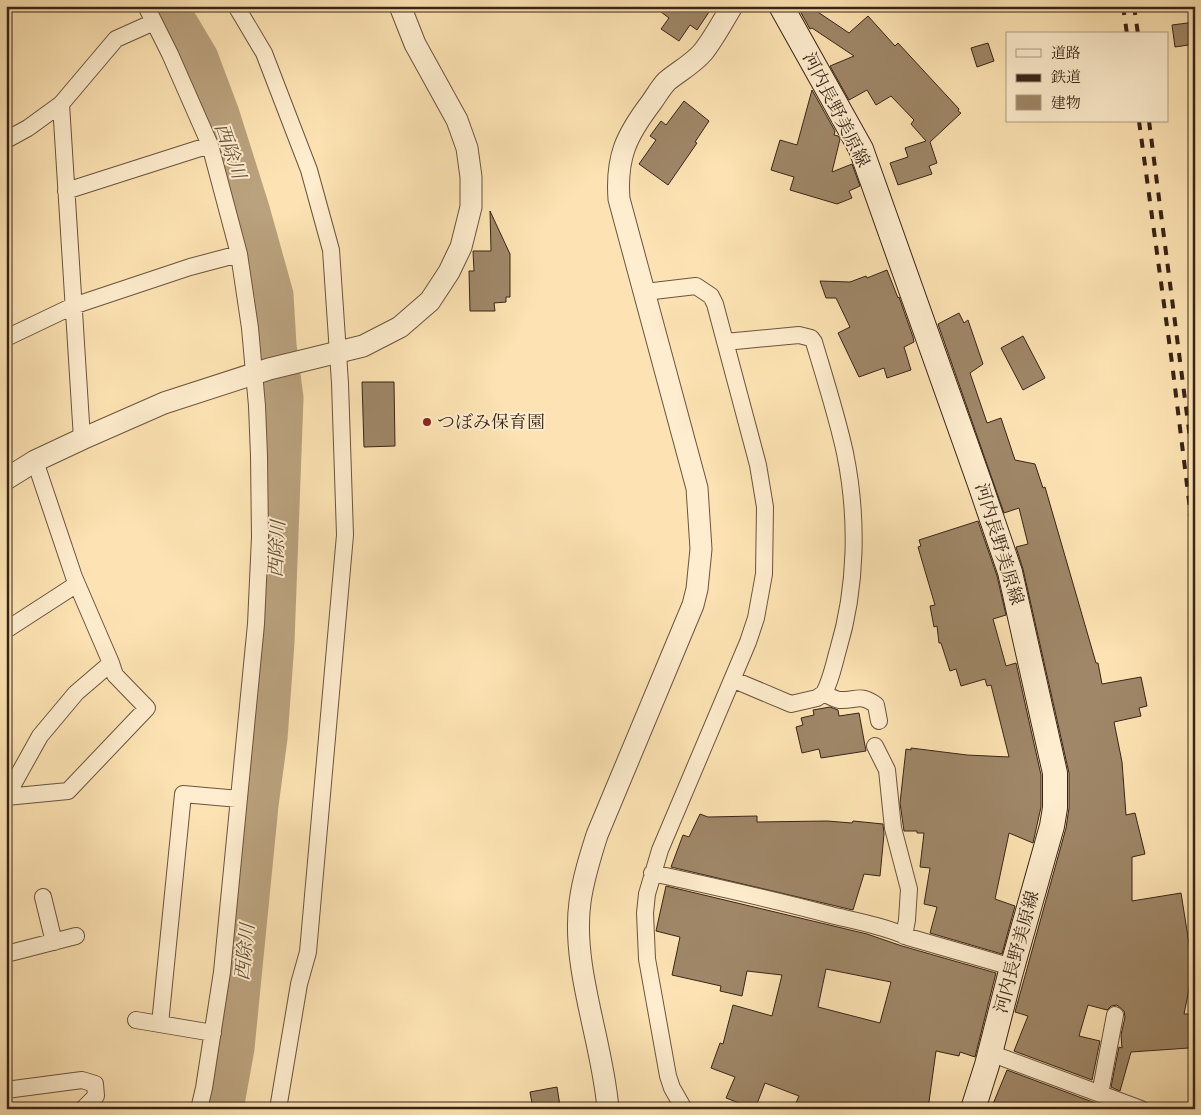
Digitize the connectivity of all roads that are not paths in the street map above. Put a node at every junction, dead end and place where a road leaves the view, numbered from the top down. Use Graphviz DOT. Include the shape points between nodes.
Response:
graph roads {
  1 [pos="146,6"];
  2 [pos="236,6"];
  3 [pos="400,6"];
  4 [pos="732,6"];
  5 [pos="781,6"];
  6 [pos="154,22"];
  7 [pos="61,104"];
  8 [pos="6,140"];
  9 [pos="210,145"];
  10 [pos="66,191"];
  11 [pos="239,254"];
  12 [pos="644,292"];
  13 [pos="73,306"];
  14 [pos="6,338"];
  15 [pos="725,342"];
  16 [pos="334,353"];
  17 [pos="259,373"];
  18 [pos="82,439"];
  19 [pos="35,462"];
  20 [pos="6,479"];
  21 [pos="77,584"];
  22 [pos="6,630"];
  23 [pos="111,663"];
  24 [pos="734,680"];
  25 [pos="824,693"];
  26 [pos="878,721"];
  27 [pos="875,746"];
  28 [pos="6,797"];
  29 [pos="239,799"];
  30 [pos="652,873"];
  31 [pos="43,897"];
  32 [pos="76,936"];
  33 [pos="904,936"];
  34 [pos="54,942"];
  35 [pos="6,954"];
  36 [pos="1012,967"];
  37 [pos="1116,1015"];
  38 [pos="136,1020"];
  39 [pos="160,1024"];
  40 [pos="213,1033"];
  41 [pos="990,1053"];
  42 [pos="6,1090"];
  43 [pos="1100,1094"];
  44 [pos="83,1109"];
  45 [pos="199,1109"];
  46 [pos="278,1109"];
  47 [pos="608,1109"];
  48 [pos="684,1109"];
  49 [pos="973,1109"];
  50 [pos="1140,1109"];
  1 -- 6 [label="street"];
  2 -- 16 [label="street" via="264,53 309,170 331,250"];
  3 -- 16 [label="street" via="415,44 457,120 467,148 471,206 461,247 430,301 400,327 363,346"];
  4 -- 12 [label="street" via="703,51 666,82 622,150 619,199"];
  5 -- 36 [label="main road, 河内長野美原線" via="861,149 980,484 1019,608 1055,773 1055,808"];
  6 -- 7 [label="street" via="116,39"];
  6 -- 9 [label="street"];
  7 -- 8 [label="street"];
  7 -- 10 [label="street"];
  9 -- 10 [label="street"];
  9 -- 11 [label="street"];
  10 -- 13 [label="street"];
  11 -- 13 [label="street"];
  11 -- 17 [label="street"];
  12 -- 15 [label="street" via="696,286 711,296"];
  12 -- 47 [label="street" via="697,488 701,549 697,589 690,614 597,836 580,903 580,951"];
  13 -- 14 [label="street"];
  13 -- 18 [label="street"];
  15 -- 24 [label="street" via="758,465 765,514 764,574 748,642"];
  15 -- 25 [label="street" via="799,335 814,342 845,452 853,527 852,574 846,617"];
  16 -- 17 [label="street"];
  16 -- 46 [label="street" via="344,542 308,952 299,984"];
  17 -- 18 [label="street" via="164,403"];
  17 -- 29 [label="street" via="260,537 256,624"];
  18 -- 19 [label="street"];
  19 -- 20 [label="street"];
  19 -- 21 [label="street"];
  21 -- 22 [label="street"];
  21 -- 23 [label="street"];
  23 -- 28 [label="street" via="76,694 40,736"];
  23 -- 28 [label="street" via="115,675 147,708 68,791"];
  24 -- 25 [label="street" via="791,704 817,698"];
  24 -- 30 [label="street"];
  25 -- 26 [label="street" via="836,700 862,697 869,700 876,705"];
  27 -- 33 [label="street" via="887,770 894,828 909,889"];
  29 -- 39 [label="street" via="183,794"];
  29 -- 40 [label="street"];
  30 -- 33 [label="street" via="750,894"];
  30 -- 48 [label="street" via="644,913 647,959 668,1076"];
  31 -- 34 [label="street"];
  32 -- 34 [label="street"];
  33 -- 36 [label="street"];
  34 -- 35 [label="street"];
  36 -- 41 [label="main road, 河内長野美原線"];
  37 -- 43 [label="street"];
  38 -- 39 [label="street"];
  39 -- 40 [label="street"];
  40 -- 45 [label="street"];
  41 -- 43 [label="street"];
  41 -- 49 [label="main road, 河内長野美原線"];
  42 -- 44 [label="street" via="82,1080 95,1084 96,1096"];
  43 -- 50 [label="street"];
}
